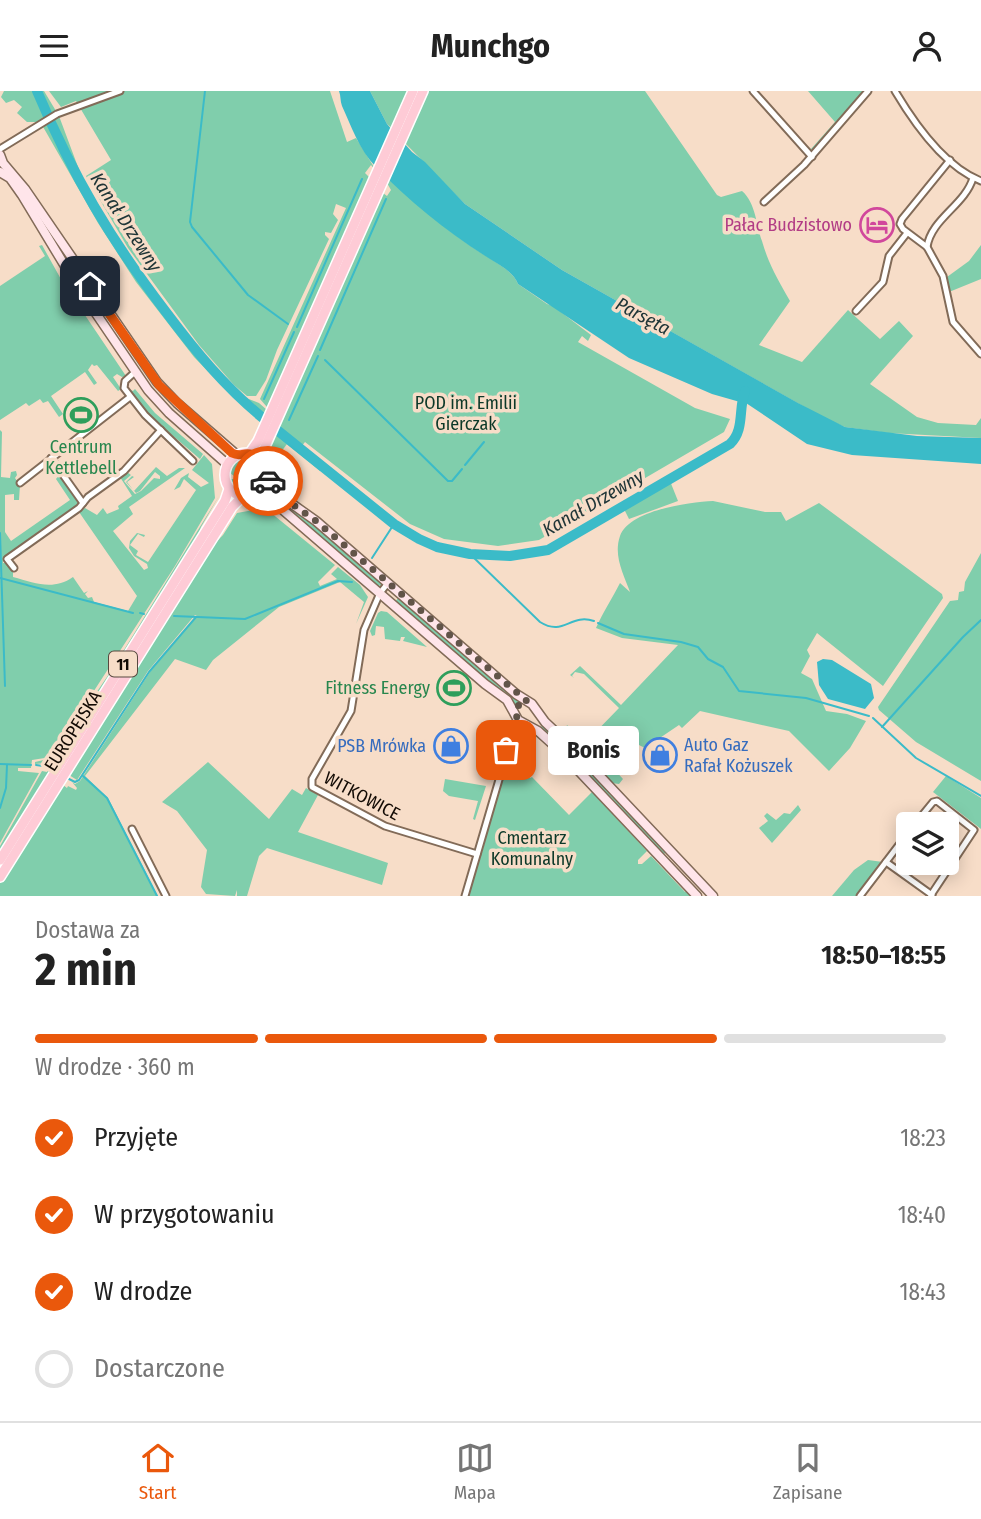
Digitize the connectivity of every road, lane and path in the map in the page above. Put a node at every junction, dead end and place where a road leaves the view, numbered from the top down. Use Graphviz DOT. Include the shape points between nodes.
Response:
graph roads {
  1 [pos="120,91"];
  2 [pos="413,91"];
  3 [pos="423,91"];
  4 [pos="753,91"];
  5 [pos="868,91"];
  6 [pos="895,91"];
  7 [pos="0,156"];
  8 [pos="812,157"];
  9 [pos="950,160"];
  10 [pos="0,172"];
  11 [pos="973,178"];
  12 [pos="981,181"];
  13 [pos="376,186"];
  14 [pos="764,202"];
  15 [pos="907,233"];
  16 [pos="927,247"];
  17 [pos="856,311"];
  18 [pos="120,329"];
  19 [pos="111,335"];
  20 [pos="981,354"];
  21 [pos="135,372"];
  22 [pos="130,397"];
  23 [pos="161,430"];
  24 [pos="249,454"];
  25 [pos="238,456"];
  26 [pos="51,458"];
  27 [pos="193,460"];
  28 [pos="262,460"];
  29 [pos="228,465"];
  30 [pos="20,483"];
  31 [pos="267,483"];
  32 [pos="229,489"];
  33 [pos="258,494"];
  34 [pos="242,497"];
  35 [pos="83,503"];
  36 [pos="14,568"];
  37 [pos="387,583"];
  38 [pos="380,593"];
  39 [pos="528,702"];
  40 [pos="535,709"];
  41 [pos="518,717"];
  42 [pos="925,812"];
  43 [pos="951,812"];
  44 [pos="959,819"];
  45 [pos="132,829"];
  46 [pos="896,849"];
  47 [pos="477,854"];
  48 [pos="959,854"];
  49 [pos="0,860"];
  50 [pos="886,862"];
  51 [pos="945,875"];
  52 [pos="0,877"];
  53 [pos="932,895"];
  54 [pos="166,896"];
  55 [pos="465,896"];
  56 [pos="697,896"];
  57 [pos="713,896"];
  58 [pos="860,896"];
  1 -- 7 [label="street" via="40,122"];
  2 -- 13 [label="main road"];
  3 -- 13 [label="main road"];
  4 -- 8 [label="street"];
  5 -- 8 [label="street"];
  6 -- 9 [label="street" via="922,132"];
  7 -- 18 [label="street"];
  8 -- 14 [label="street"];
  9 -- 11 [label="street"];
  9 -- 15 [label="street" via="902,219 901,227"];
  10 -- 19 [label="street" via="22,195"];
  11 -- 12 [label="street"];
  11 -- 16 [label="street"];
  13 -- 24 [label="main road"];
  13 -- 28 [label="main road"];
  15 -- 16 [label="street"];
  15 -- 17 [label="street" via="889,256 883,282"];
  16 -- 20 [label="street" via="943,277 953,322"];
  18 -- 19 [label="street"];
  18 -- 25 [label="street" via="163,388"];
  19 -- 21 [label="street"];
  21 -- 22 [label="street" via="124,384"];
  21 -- 29 [label="street" via="160,404"];
  22 -- 23 [label="street"];
  22 -- 26 [label="street"];
  23 -- 27 [label="street"];
  23 -- 35 [label="street" via="124,471"];
  24 -- 25 [label="main road"];
  24 -- 28 [label="main road"];
  25 -- 29 [label="main road"];
  26 -- 30 [label="street"];
  26 -- 35 [label="street"];
  28 -- 31 [label="main road" via="268,471"];
  29 -- 32 [label="main road, 11"];
  31 -- 33 [label="main road"];
  31 -- 37 [label="street"];
  32 -- 34 [label="main road"];
  32 -- 49 [label="main road, EUROPEJSKA / 11" via="226,501"];
  33 -- 34 [label="main road"];
  33 -- 38 [label="street" via="270,499"];
  34 -- 52 [label="main road, EUROPEJSKA / 11"];
  35 -- 36 [label="street" via="8,559"];
  37 -- 38 [label="street"];
  37 -- 39 [label="street"];
  38 -- 41 [label="street" via="507,700"];
  38 -- 47 [label="street, WITKOWICE" via="362,639 351,711 312,786 385,826"];
  39 -- 40 [label="street"];
  39 -- 41 [label="street" via="519,705"];
  40 -- 41 [label="street" via="533,717"];
  40 -- 57 [label="street"];
  41 -- 47 [label="street"];
  41 -- 56 [label="street" via="587,778"];
  42 -- 43 [label="street" via="935,801"];
  44 -- 48 [label="street" via="974,831"];
  45 -- 54 [label="street"];
  46 -- 50 [label="street"];
  47 -- 55 [label="street"];
  50 -- 53 [label="street"];
  50 -- 58 [label="street"];
  51 -- 53 [label="street"];
}
